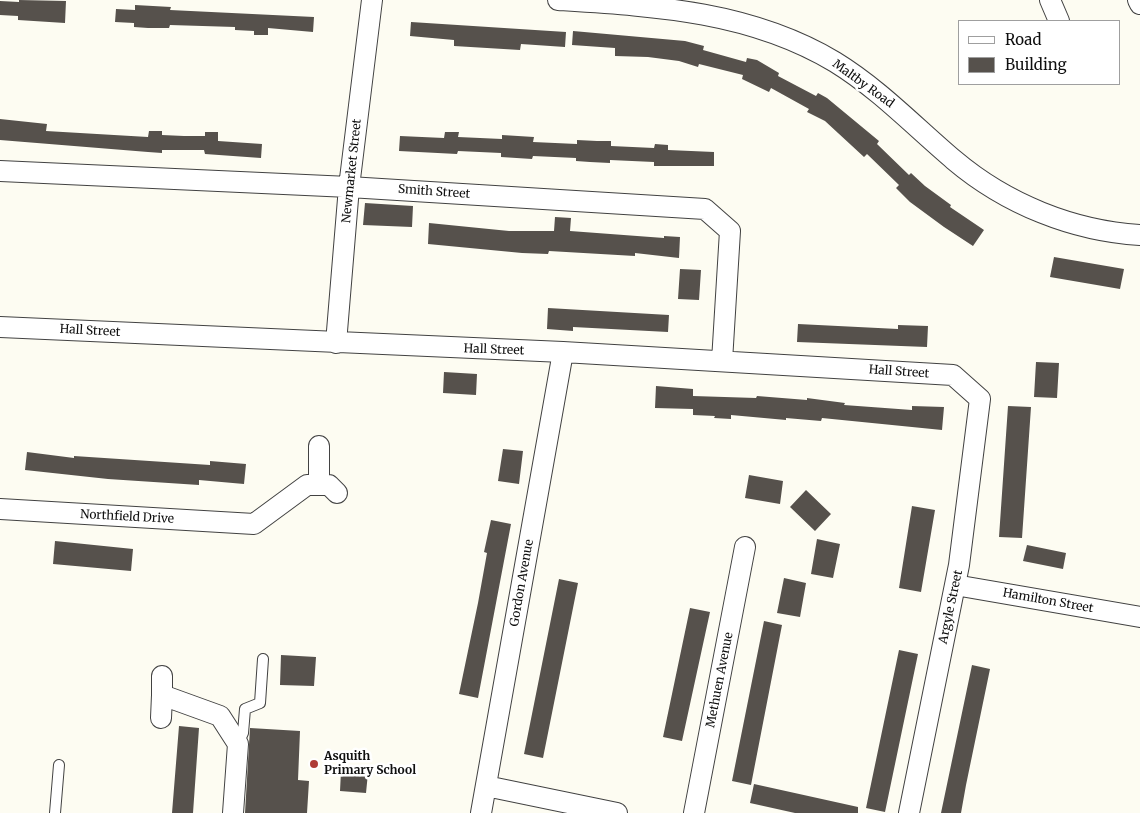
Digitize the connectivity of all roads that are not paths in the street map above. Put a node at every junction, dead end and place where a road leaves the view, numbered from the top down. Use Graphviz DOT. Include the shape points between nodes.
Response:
graph roads {
  1 [pos="372,0"];
  2 [pos="558,0"];
  3 [pos="1050,0"];
  4 [pos="1138,0"];
  5 [pos="1140,4"];
  6 [pos="1059,20"];
  7 [pos="0,171"];
  8 [pos="350,187"];
  9 [pos="1140,235"];
  10 [pos="0,327"];
  11 [pos="336,343"];
  12 [pos="563,352"];
  13 [pos="722,361"];
  14 [pos="980,399"];
  15 [pos="320,446"];
  16 [pos="0,509"];
  17 [pos="745,547"];
  18 [pos="955,585"];
  19 [pos="1140,617"];
  20 [pos="262,659"];
  21 [pos="161,718"];
  22 [pos="238,744"];
  23 [pos="59,764"];
  24 [pos="486,786"];
  25 [pos="55,813"];
  26 [pos="232,813"];
  27 [pos="481,813"];
  28 [pos="617,813"];
  29 [pos="694,813"];
  30 [pos="909,813"];
  1 -- 8 [label="street, Newmarket Street"];
  2 -- 9 [label="street, Maltby Road" via="663,7 712,15 794,41 835,62 888,101 956,161 1005,197 1077,226"];
  3 -- 6 [label="street"];
  4 -- 5 [label="street"];
  7 -- 8 [label="street, Smith Street"];
  8 -- 11 [label="street, Newmarket Street"];
  8 -- 13 [label="street, Smith Street" via="705,210 730,231"];
  10 -- 11 [label="street, Hall Street"];
  11 -- 12 [label="street, Hall Street"];
  12 -- 13 [label="street, Hall Street"];
  12 -- 24 [label="street, Gordon Avenue"];
  13 -- 14 [label="street, Hall Street" via="953,375"];
  14 -- 18 [label="street, Argyle Street"];
  15 -- 16 [label="street, Northfield Drive" via="328,489 307,485 254,524"];
  17 -- 29 [label="street, Methuen Avenue"];
  18 -- 19 [label="street, Hamilton Street"];
  18 -- 30 [label="street, Argyle Street"];
  20 -- 22 [label="lane" via="260,703 245,709 243,733"];
  21 -- 22 [label="street" via="162,686 220,716"];
  22 -- 26 [label="street"];
  23 -- 25 [label="lane"];
  24 -- 27 [label="street, Gordon Avenue"];
  24 -- 28 [label="street"];
}
